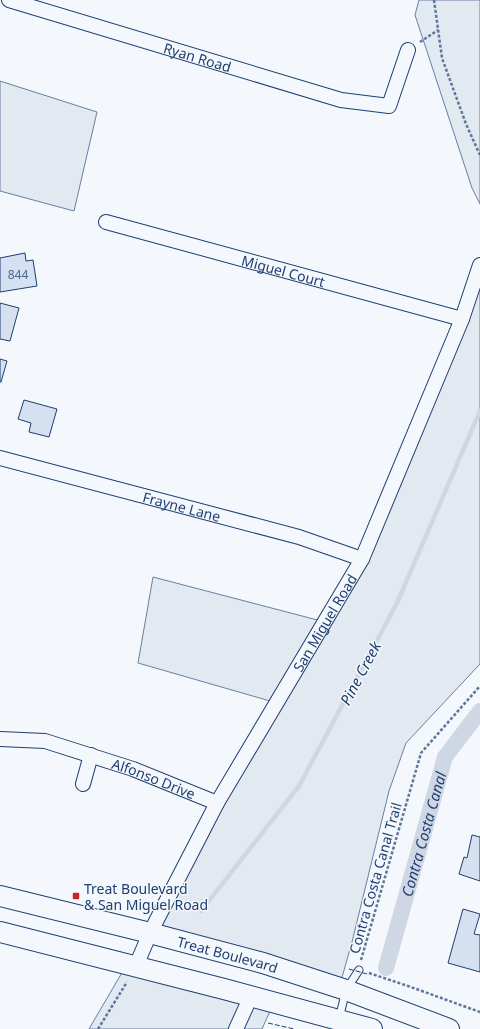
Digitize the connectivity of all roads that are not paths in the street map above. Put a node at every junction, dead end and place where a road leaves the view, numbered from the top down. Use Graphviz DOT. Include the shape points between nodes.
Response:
graph roads {
  1 [pos="9,0"];
  2 [pos="408,50"];
  3 [pos="106,222"];
  4 [pos="480,265"];
  5 [pos="462,319"];
  6 [pos="0,458"];
  7 [pos="362,558"];
  8 [pos="0,739"];
  9 [pos="91,755"];
  10 [pos="83,784"];
  11 [pos="217,803"];
  12 [pos="0,896"];
  13 [pos="0,932"];
  14 [pos="150,933"];
  15 [pos="359,970"];
  16 [pos="133,971"];
  17 [pos="346,990"];
  18 [pos="251,996"];
  19 [pos="338,1024"];
  20 [pos="236,1029"];
  21 [pos="372,1029"];
  22 [pos="449,1029"];
  1 -- 2 [label="street, Ryan Road" via="340,100 389,106"];
  3 -- 5 [label="street, Miguel Court"];
  4 -- 5 [label="street, San Miguel Road"];
  5 -- 7 [label="street, San Miguel Road"];
  6 -- 7 [label="street, Frayne Lane" via="299,537"];
  7 -- 11 [label="street, San Miguel Road"];
  8 -- 9 [label="street, Alfonso Drive" via="45,741"];
  9 -- 10 [label="street"];
  9 -- 11 [label="street, Alfonso Drive"];
  11 -- 14 [label="street, San Miguel Road"];
  12 -- 14 [label="main road, Treat Boulevard"];
  13 -- 16 [label="main road"];
  14 -- 16 [label="street, San Miguel Road"];
  14 -- 17 [label="main road, Treat Boulevard" via="263,963"];
  15 -- 17 [label="lane"];
  16 -- 18 [label="main road"];
  17 -- 19 [label="lane"];
  17 -- 22 [label="main road, Treat Boulevard"];
  18 -- 19 [label="main road"];
  18 -- 20 [label="street"];
  19 -- 21 [label="main road"];
}
